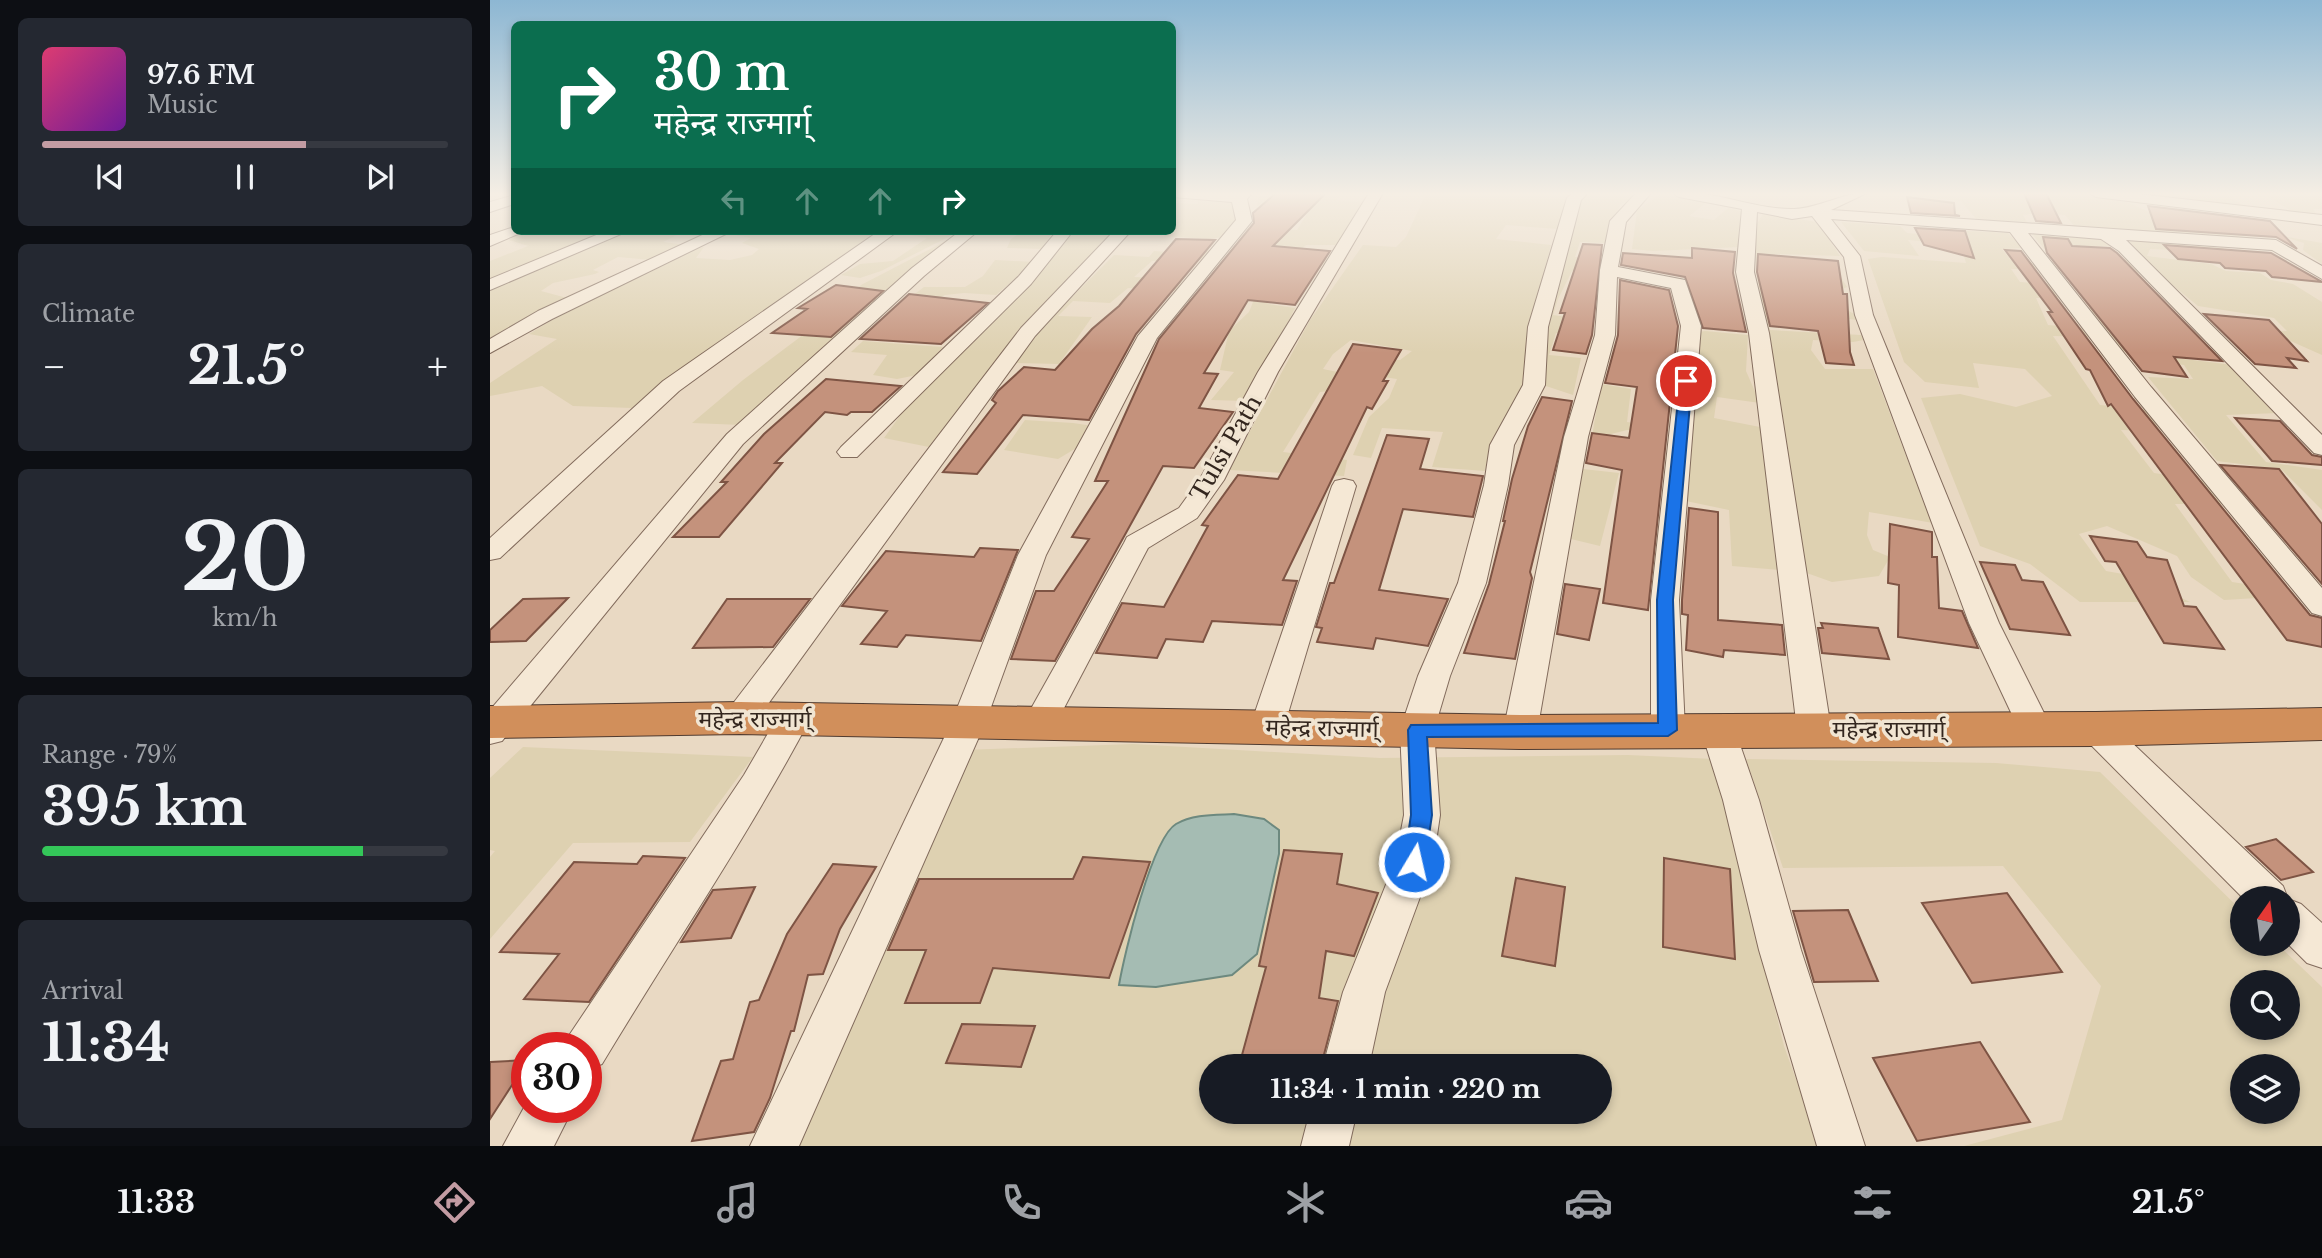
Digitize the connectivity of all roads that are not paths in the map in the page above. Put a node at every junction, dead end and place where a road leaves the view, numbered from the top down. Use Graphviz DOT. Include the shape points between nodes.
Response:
graph roads {
  1 [pos="583,246"];
  2 [pos="691,246"];
  3 [pos="868,246"];
  4 [pos="950,246"];
  5 [pos="1053,246"];
  6 [pos="1109,246"];
  7 [pos="1223,246"];
  8 [pos="1343,246"];
  9 [pos="1560,246"];
  10 [pos="1613,246"];
  11 [pos="1747,246"];
  12 [pos="1844,246"];
  13 [pos="2030,246"];
  14 [pos="2124,246"];
  15 [pos="2278,246"];
  16 [pos="1609,270"];
  17 [pos="2322,274"];
  18 [pos="490,285"];
  19 [pos="490,347"];
  20 [pos="2322,448"];
  21 [pos="849,452"];
  22 [pos="1344,486"];
  23 [pos="490,552"];
  24 [pos="2322,607"];
  25 [pos="740,718"];
  26 [pos="793,719"];
  27 [pos="970,722"];
  28 [pos="1040,723"];
  29 [pos="2322,724"];
  30 [pos="493,725"];
  31 [pos="1267,727"];
  32 [pos="1814,729"];
  33 [pos="2035,729"];
  34 [pos="2096,729"];
  35 [pos="1417,730"];
  36 [pos="1668,730"];
  37 [pos="1718,730"];
  38 [pos="1520,732"];
  39 [pos="2257,886"];
  40 [pos="2300,929"];
  41 [pos="2322,950"];
  42 [pos="597,1032"];
  43 [pos="1349,1054"];
  44 [pos="541,1123"];
  45 [pos="1331,1124"];
  46 [pos="527,1146"];
  47 [pos="774,1146"];
  48 [pos="1325,1146"];
  49 [pos="1840,1146"];
  1 -- 18 [label="street"];
  2 -- 19 [label="street" via="556,309"];
  3 -- 23 [label="street" via="671,386"];
  4 -- 30 [label="street" via="735,439"];
  5 -- 21 [label="street" via="1026,280"];
  6 -- 25 [label="street" via="1028,332"];
  7 -- 27 [label="street" via="1148,336 1032,555"];
  8 -- 28 [label="street, Tulsi Path" via="1268,372 1212,480 1188,513 1137,543"];
  9 -- 35 [label="street" via="1538,327 1534,385 1502,444 1472,583"];
  10 -- 16 [label="street"];
  11 -- 32 [label="street" via="1745,272 1759,333"];
  12 -- 33 [label="street" via="1852,256 1864,316 1984,623"];
  13 -- 24 [label="street"];
  14 -- 20 [label="street"];
  15 -- 17 [label="street"];
  16 -- 36 [label="street" via="1679,284 1691,326 1665,600"];
  16 -- 38 [label="street" via="1605,335 1576,438"];
  22 -- 31 [label="street"];
  25 -- 26 [label="highway, महेन्द्र राज्मार्ग्"];
  25 -- 30 [label="highway, महेन्द्र राज्मार्ग्"];
  26 -- 27 [label="highway, महेन्द्र राज्मार्ग्"];
  26 -- 42 [label="street" via="757,785"];
  27 -- 28 [label="highway, महेन्द्र राज्मार्ग्"];
  27 -- 47 [label="street"];
  28 -- 31 [label="highway, महेन्द्र राज्मार्ग्"];
  29 -- 34 [label="highway, महेन्द्र राज्मार्ग्"];
  31 -- 35 [label="highway, महेन्द्र राज्मार्ग्"];
  32 -- 33 [label="highway, महेन्द्र राज्मार्ग्"];
  32 -- 37 [label="highway, महेन्द्र राज्मार्ग्"];
  33 -- 34 [label="highway, महेन्द्र राज्मार्ग्"];
  34 -- 39 [label="street"];
  35 -- 38 [label="highway, महेन्द्र राज्मार्ग्"];
  35 -- 43 [label="street" via="1422,815 1414,862 1364,992"];
  36 -- 37 [label="highway, महेन्द्र राज्मार्ग्"];
  36 -- 38 [label="highway, महेन्द्र राज्मार्ग्"];
  37 -- 49 [label="street"];
  40 -- 41 [label="street"];
  44 -- 46 [label="street"];
  45 -- 48 [label="street"];
}
